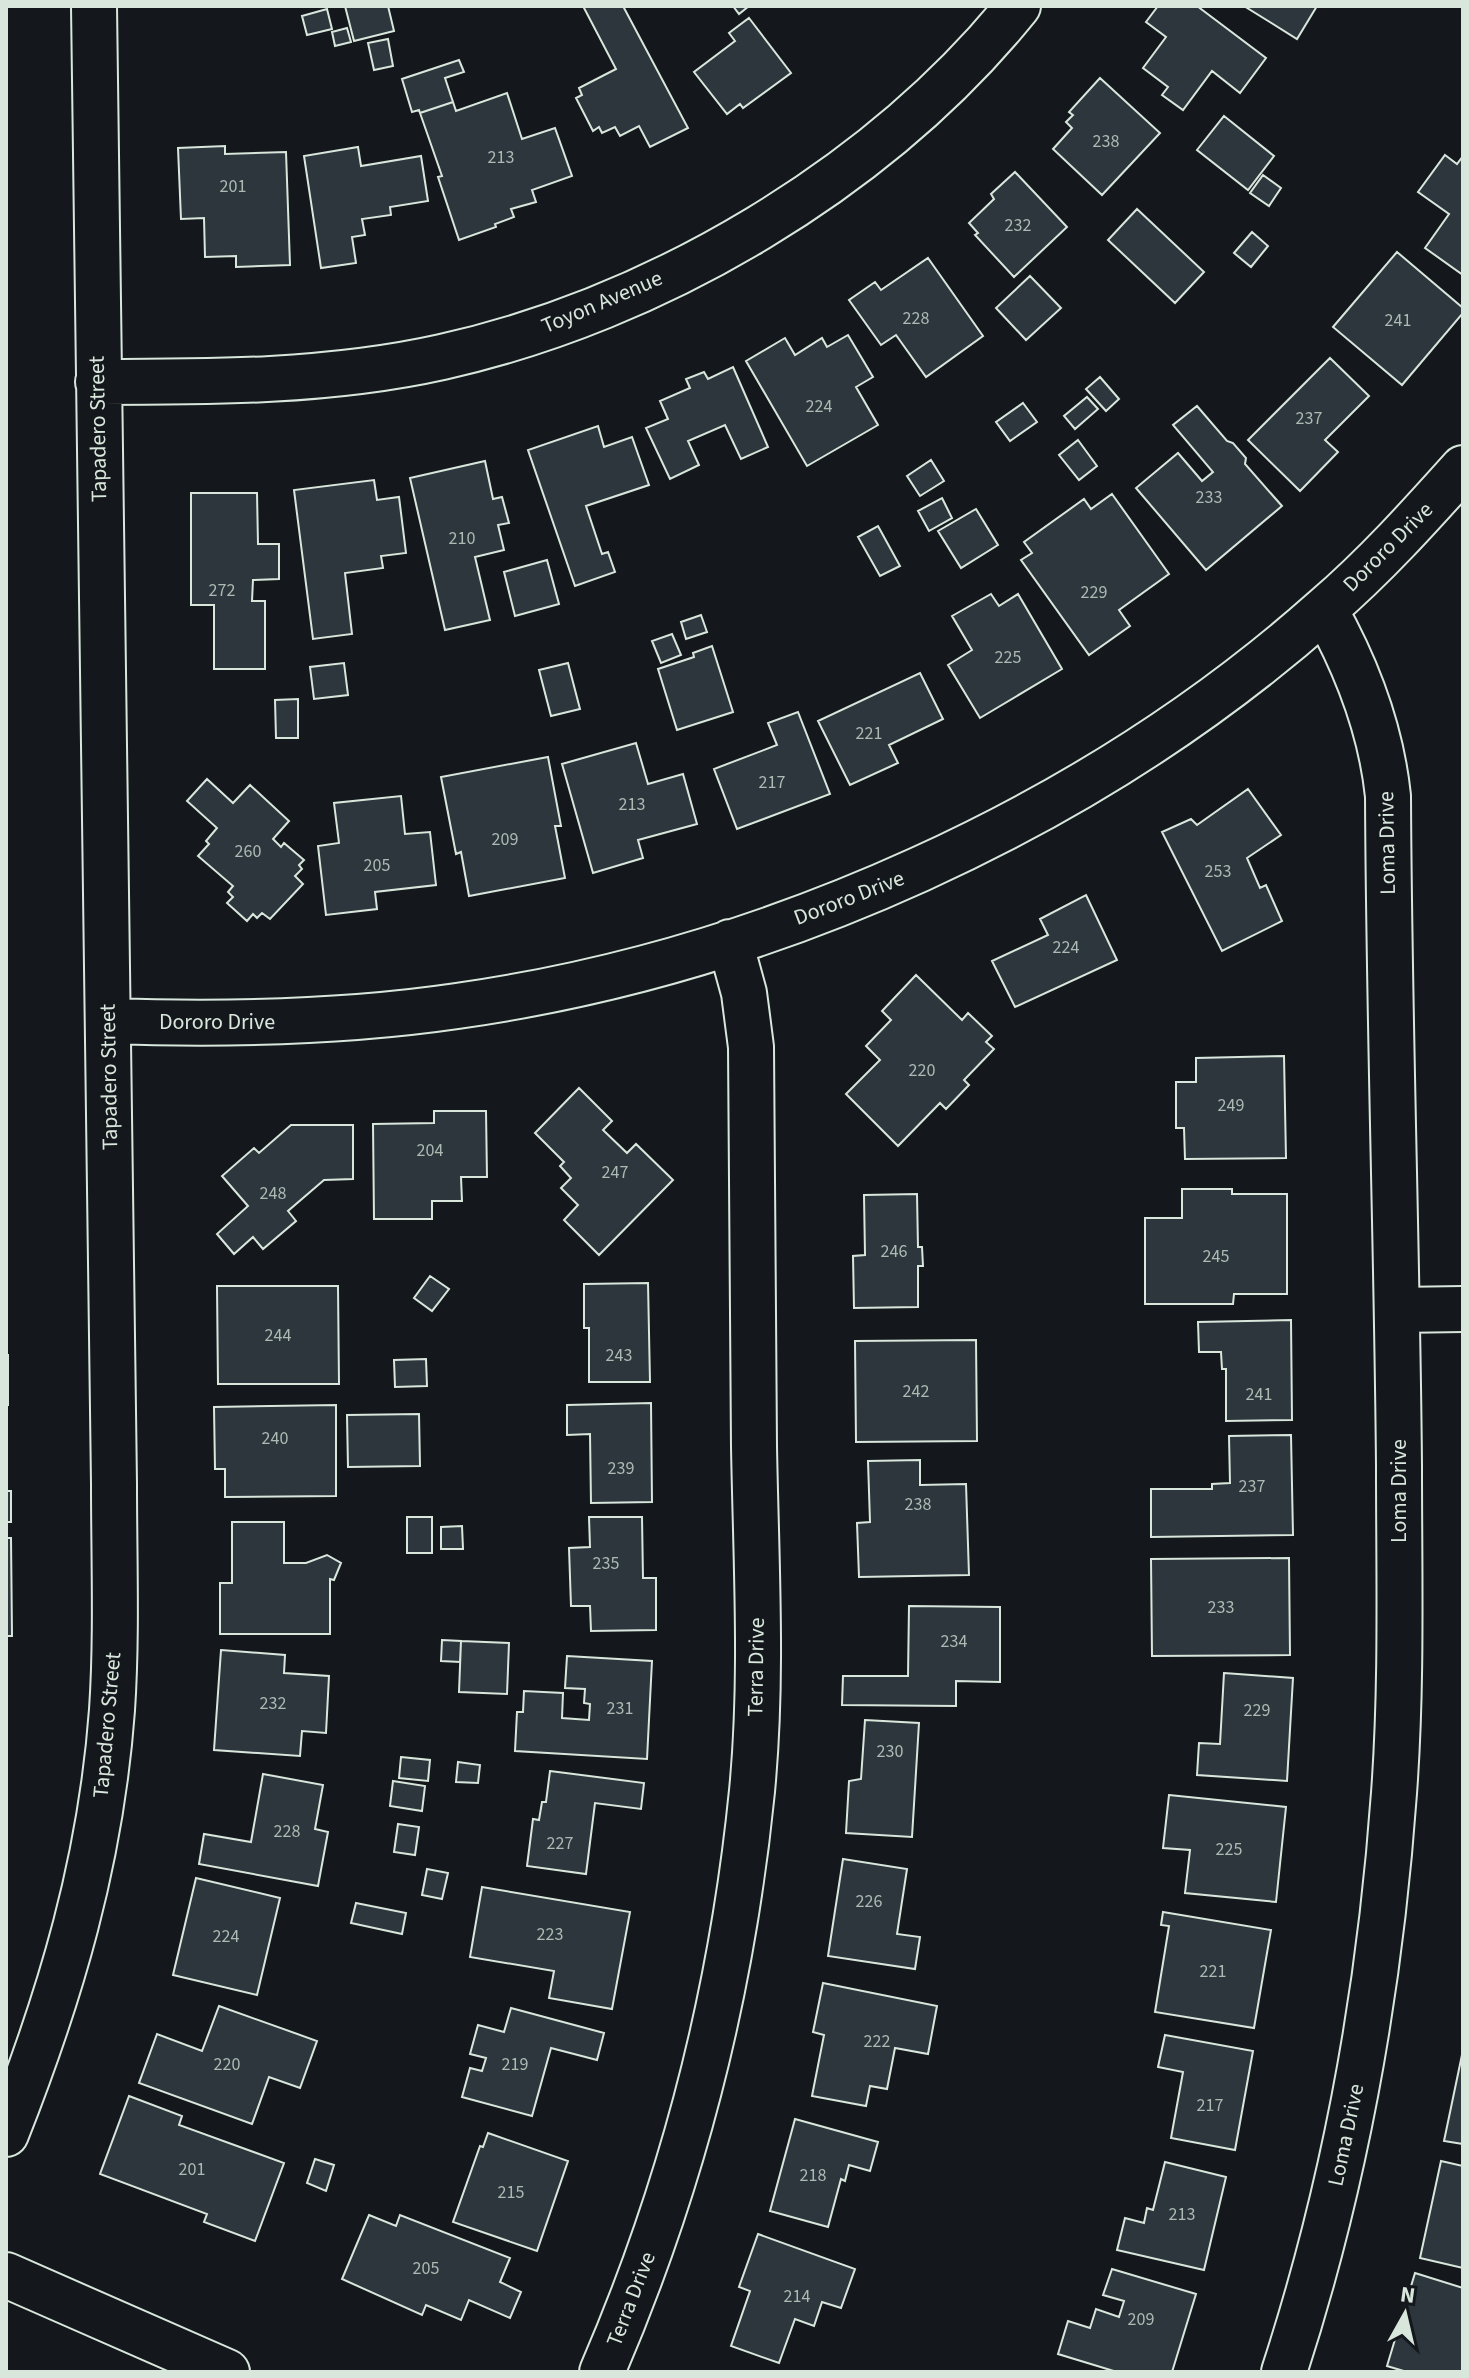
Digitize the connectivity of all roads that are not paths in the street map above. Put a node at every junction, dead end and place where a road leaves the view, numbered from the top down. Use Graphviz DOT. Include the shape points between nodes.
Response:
graph roads {
  1 [pos="94,6"];
  2 [pos="1018,6"];
  3 [pos="98,382"];
  4 [pos="1463,468"];
  5 [pos="1325,610"];
  6 [pos="730,942"];
  7 [pos="108,1021"];
  8 [pos="1463,1309"];
  9 [pos="1398,1310"];
  10 [pos="6,2134"];
  11 [pos="6,2275"];
  12 [pos="227,2372"];
  13 [pos="602,2372"];
  14 [pos="1284,2372"];
  1 -- 3 [label="street, Tapadero Street"];
  2 -- 3 [label="street, Toyon Avenue" via="952,79 834,177 705,256 567,320 502,342 368,369 207,382"];
  3 -- 7 [label="street, Tapadero Street"];
  4 -- 5 [label="street, Dororo Drive"];
  5 -- 6 [label="street, Dororo Drive" via="1156,738 1033,813 906,876"];
  5 -- 9 [label="street, Loma Drive" via="1358,676 1385,767"];
  6 -- 7 [label="street, Dororo Drive" via="622,973 457,1006 246,1023"];
  6 -- 13 [label="street, Terra Drive" via="751,1047 757,1601 752,1787 729,1955 694,2112 647,2258"];
  7 -- 10 [label="street, Tapadero Street" via="111,1712 98,1829 76,1933"];
  8 -- 9 [label="street"];
  9 -- 14 [label="street, Loma Drive" via="1399,1677 1382,1920 1370,2015 1338,2177"];
  11 -- 12 [label="street"];
}
